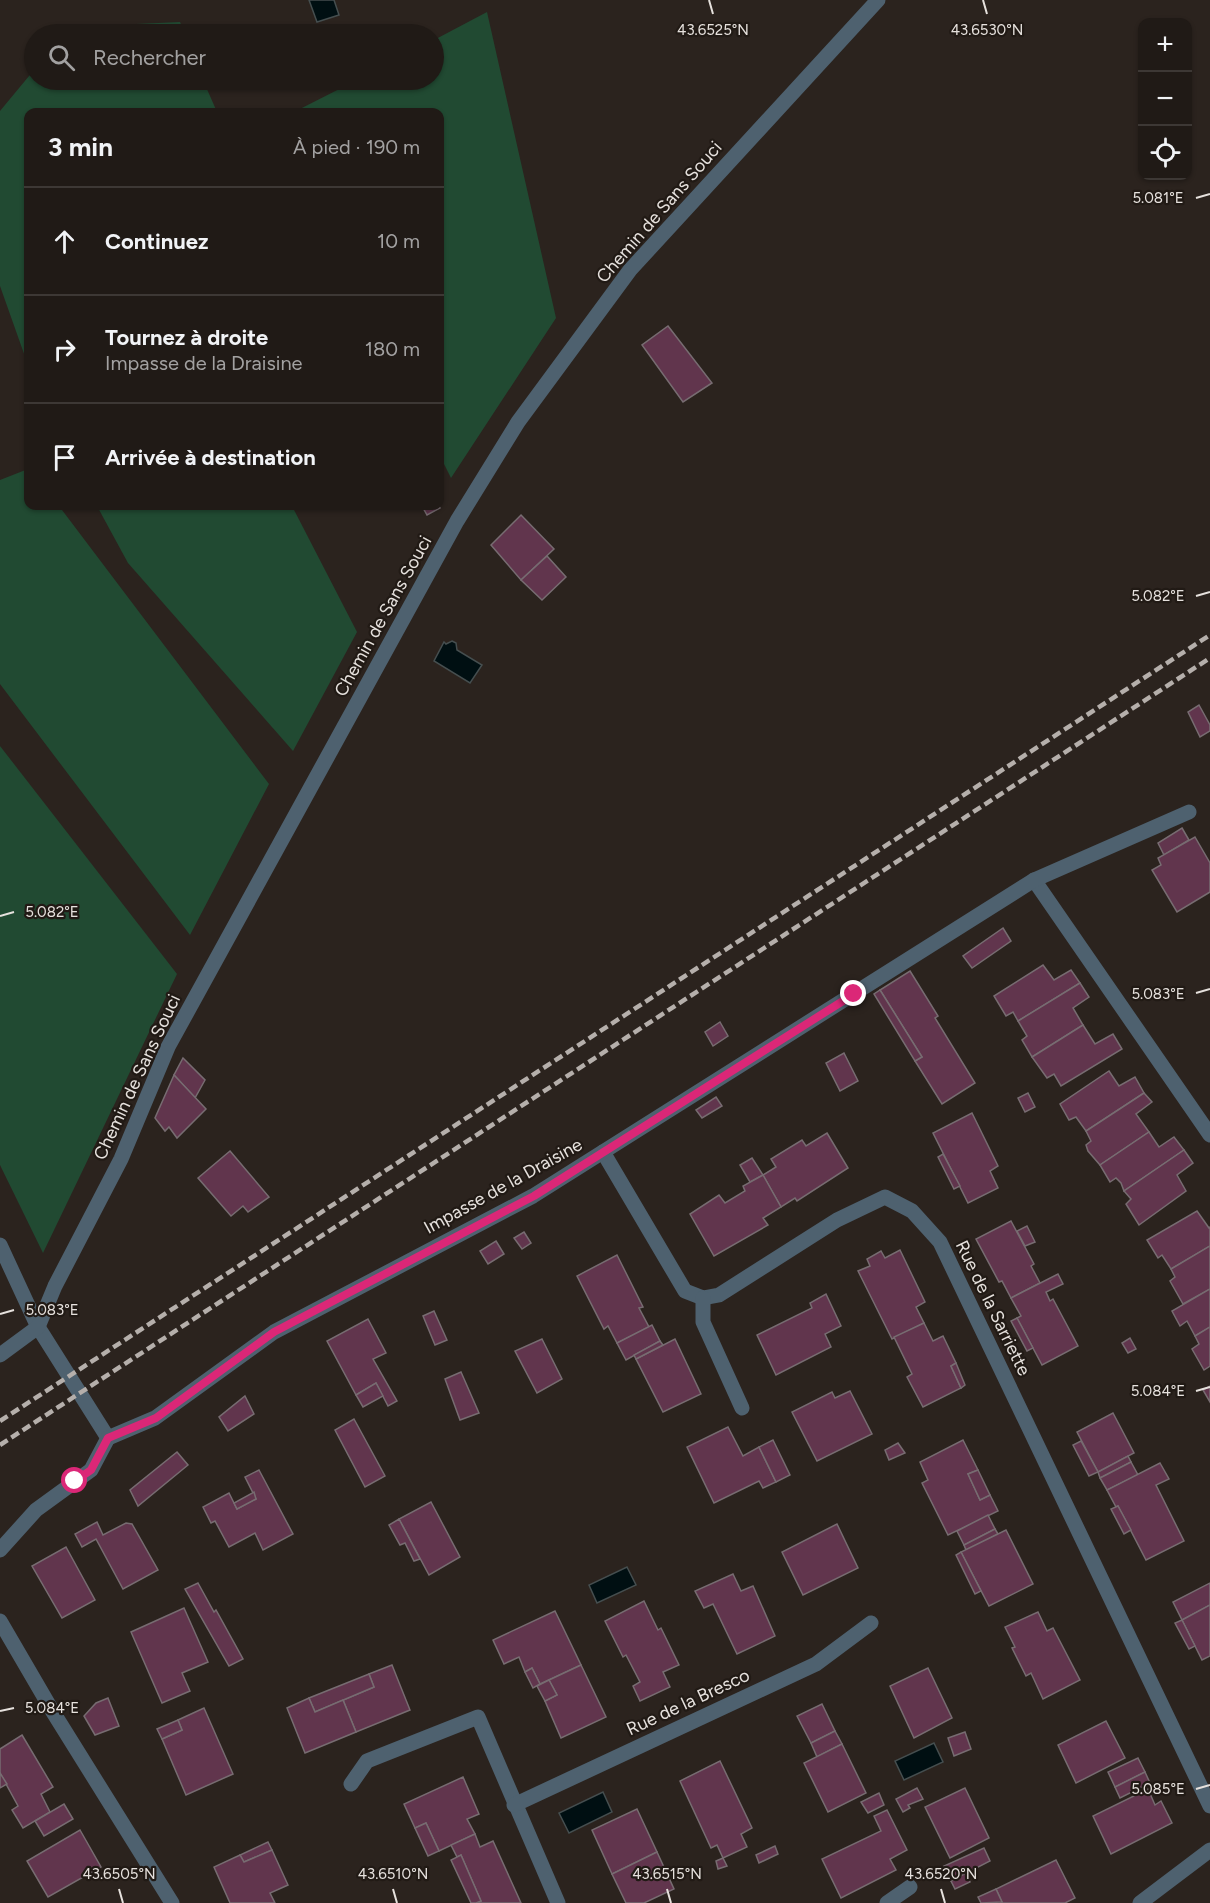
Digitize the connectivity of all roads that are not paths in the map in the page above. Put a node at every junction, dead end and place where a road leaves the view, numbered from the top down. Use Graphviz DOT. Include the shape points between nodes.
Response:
graph roads {
  1 [pos="878,0"];
  2 [pos="1189,812"];
  3 [pos="1034,880"];
  4 [pos="1210,1135"];
  5 [pos="603,1152"];
  6 [pos="0,1245"];
  7 [pos="703,1298"];
  8 [pos="38,1327"];
  9 [pos="0,1355"];
  10 [pos="742,1408"];
  11 [pos="108,1438"];
  12 [pos="0,1550"];
  13 [pos="0,1621"];
  14 [pos="871,1623"];
  15 [pos="351,1784"];
  16 [pos="514,1805"];
  17 [pos="1210,1806"];
  18 [pos="1210,1850"];
  19 [pos="910,1887"];
  20 [pos="172,1903"];
  21 [pos="558,1903"];
  22 [pos="887,1903"];
  23 [pos="1140,1903"];
  1 -- 8 [label="street, Chemin de Sans Souci" via="630,270 518,422 457,522 168,1047 122,1159 55,1286"];
  2 -- 3 [label="street, Impasse de la Draisine"];
  3 -- 4 [label="street"];
  3 -- 5 [label="street, Impasse de la Draisine"];
  5 -- 7 [label="street" via="686,1291"];
  5 -- 11 [label="street, Impasse de la Draisine" via="534,1196 274,1332 156,1418"];
  6 -- 8 [label="street"];
  7 -- 10 [label="street" via="703,1322"];
  7 -- 17 [label="street, Rue de la Sarriette" via="719,1295 837,1220 885,1197 912,1211 940,1242"];
  8 -- 9 [label="street"];
  8 -- 11 [label="street"];
  11 -- 12 [label="street" via="91,1470 36,1510"];
  13 -- 20 [label="street"];
  14 -- 16 [label="street, Rue de la Bresco" via="816,1665"];
  15 -- 16 [label="street" via="367,1761 478,1717"];
  16 -- 21 [label="street"];
  18 -- 23 [label="street"];
  19 -- 22 [label="street"];
}
